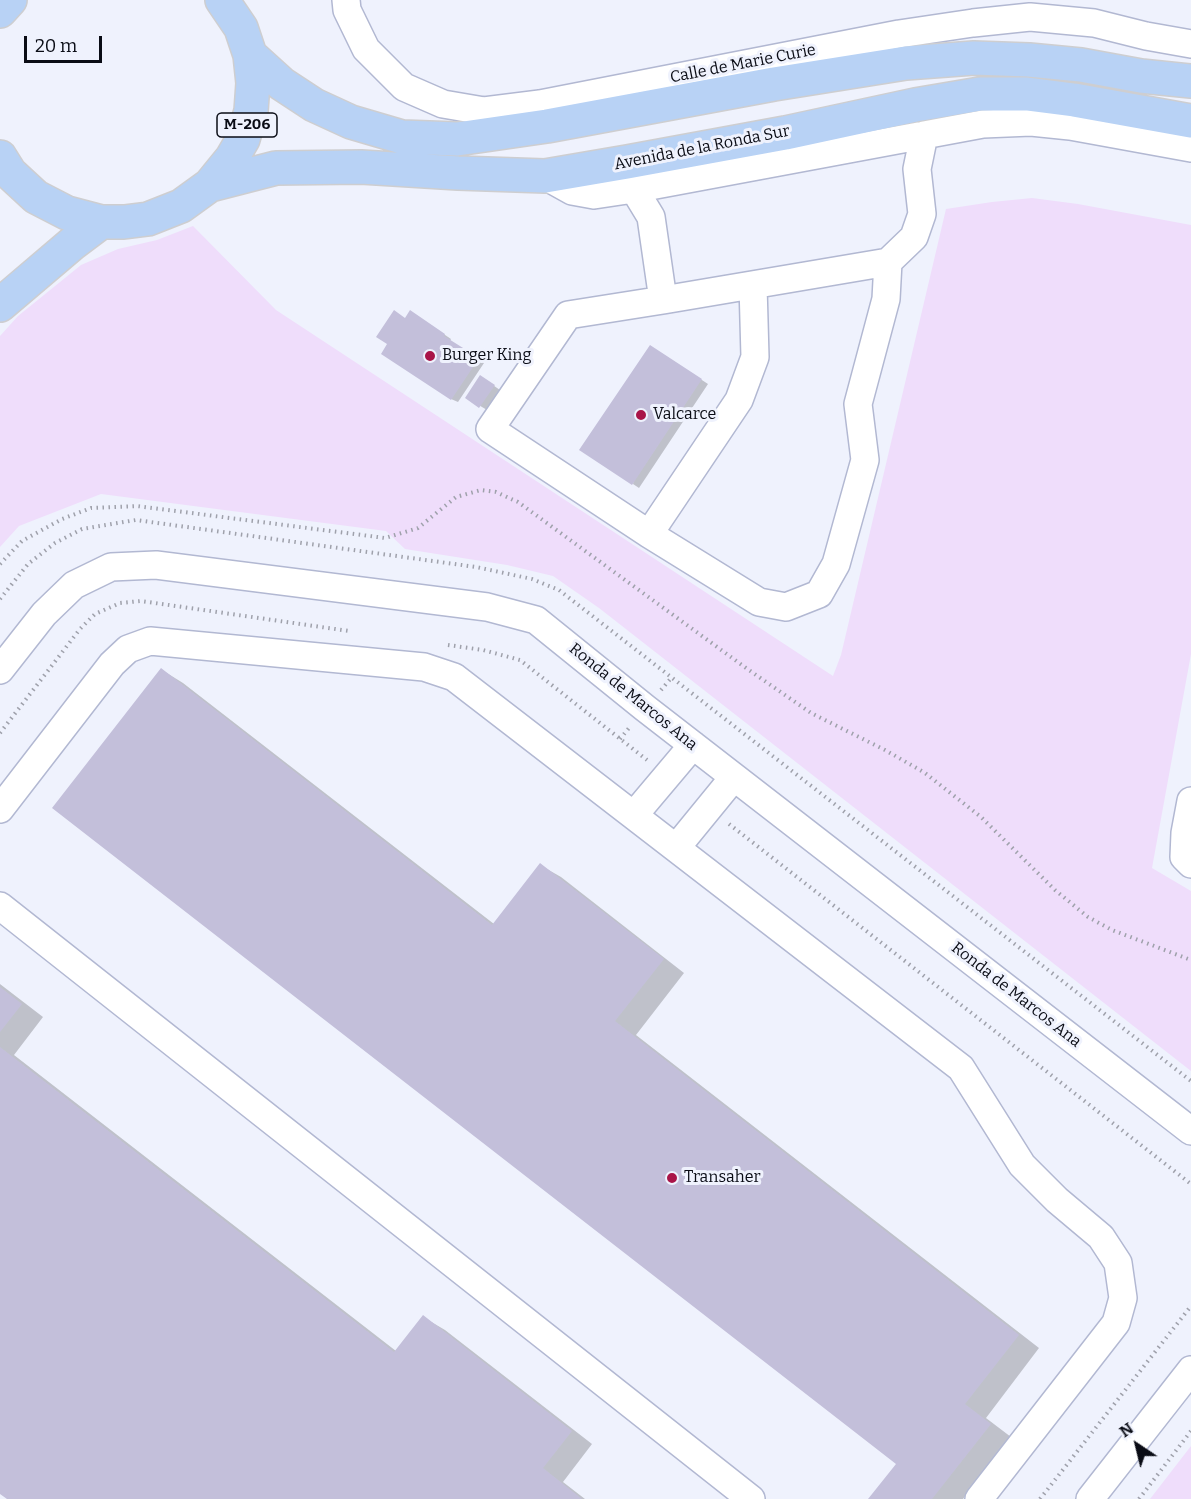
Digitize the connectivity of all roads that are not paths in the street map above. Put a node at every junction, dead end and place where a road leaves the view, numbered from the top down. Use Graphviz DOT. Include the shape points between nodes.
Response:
graph roads {
  1 [pos="10,0"];
  2 [pos="222,0"];
  3 [pos="346,0"];
  4 [pos="0,11"];
  5 [pos="247,28"];
  6 [pos="1191,44"];
  7 [pos="1191,81"];
  8 [pos="1191,122"];
  9 [pos="924,135"];
  10 [pos="1191,148"];
  11 [pos="0,157"];
  12 [pos="545,176"];
  13 [pos="210,185"];
  14 [pos="634,189"];
  15 [pos="102,222"];
  16 [pos="888,262"];
  17 [pos="753,285"];
  18 [pos="663,300"];
  19 [pos="0,305"];
  20 [pos="649,534"];
  21 [pos="0,670"];
  22 [pos="693,745"];
  23 [pos="734,777"];
  24 [pos="1191,801"];
  25 [pos="0,809"];
  26 [pos="634,815"];
  27 [pos="676,848"];
  28 [pos="1191,864"];
  29 [pos="0,906"];
  30 [pos="1191,1131"];
  31 [pos="1191,1370"];
  32 [pos="751,1499"];
  33 [pos="980,1499"];
  34 [pos="1090,1499"];
  1 -- 4 [label="main road"];
  2 -- 5 [label="main road, M-206"];
  3 -- 6 [label="street, Calle de Marie Curie" via="366,49 404,87 443,104 484,111 540,104 900,33 1030,17 1094,23"];
  5 -- 7 [label="main road" via="282,84 351,122 402,137 457,139 906,63 974,58 1081,65"];
  5 -- 13 [label="main road, M-206" via="253,83 251,111 243,139"];
  8 -- 12 [label="main road, Avenida de la Ronda Sur" via="1074,100 980,94"];
  9 -- 10 [label="street" via="983,124 1031,122"];
  9 -- 14 [label="street"];
  9 -- 16 [label="street" via="917,169 922,214 914,237"];
  11 -- 15 [label="main road, M-206" via="10,173 36,197 67,213"];
  12 -- 13 [label="main road, Avenida de la Ronda Sur" via="361,167 276,168"];
  12 -- 14 [label="street" via="572,191 594,195"];
  13 -- 15 [label="main road, M-206" via="181,206 148,219"];
  14 -- 18 [label="street" via="651,217"];
  15 -- 19 [label="main road"];
  16 -- 17 [label="street"];
  16 -- 20 [label="street" via="886,299 858,404 865,460 836,564 819,594 786,607 759,602"];
  17 -- 18 [label="street"];
  17 -- 20 [label="street" via="755,357 739,400"];
  18 -- 20 [label="street" via="568,315 490,429"];
  21 -- 22 [label="street, Ronda de Marcos Ana" via="44,614 74,585 111,567 156,566 487,607 537,620"];
  22 -- 23 [label="street, Ronda de Marcos Ana"];
  22 -- 26 [label="street"];
  23 -- 27 [label="street"];
  23 -- 30 [label="street, Ronda de Marcos Ana"];
  24 -- 28 [label="street" via="1184,857"];
  25 -- 26 [label="street" via="112,664 128,649 150,641 424,668 454,677"];
  26 -- 27 [label="street"];
  27 -- 33 [label="street" via="961,1068 1022,1165 1101,1237 1118,1263 1123,1298 1116,1323"];
  29 -- 32 [label="street"];
  31 -- 34 [label="street"];
}
